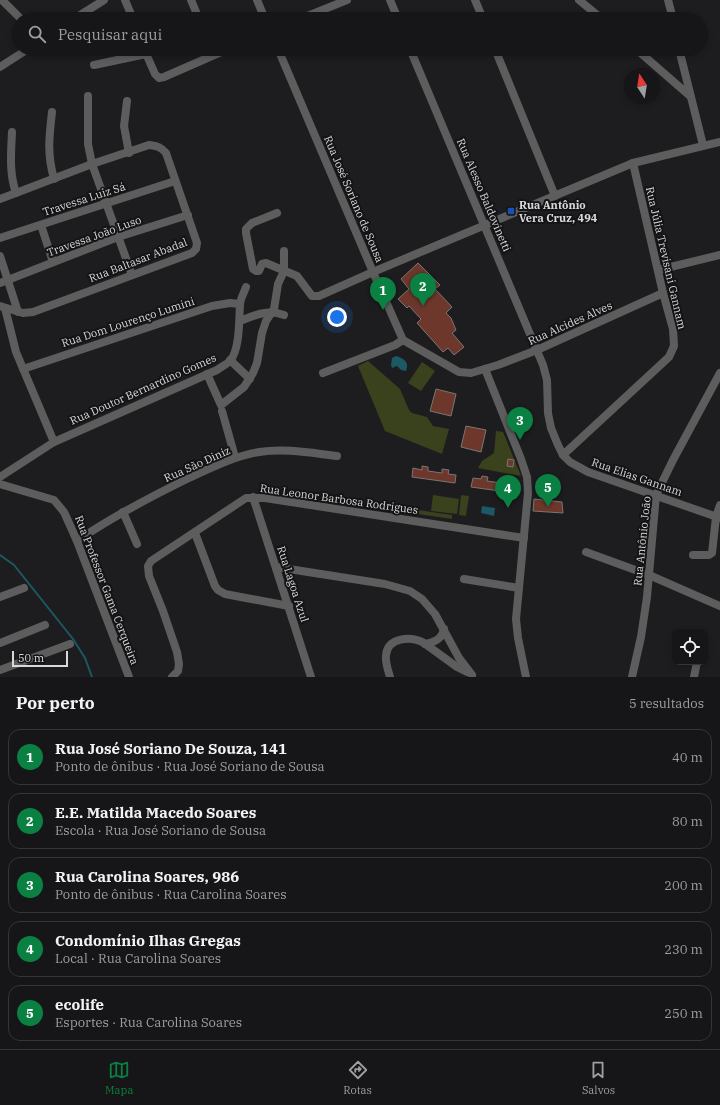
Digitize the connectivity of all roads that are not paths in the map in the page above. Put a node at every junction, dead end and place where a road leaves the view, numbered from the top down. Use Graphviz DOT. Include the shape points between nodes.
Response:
graph roads {
  1 [pos="2,0"];
  2 [pos="104,0"];
  3 [pos="125,0"];
  4 [pos="191,0"];
  5 [pos="257,0"];
  6 [pos="347,0"];
  7 [pos="390,0"];
  8 [pos="475,0"];
  9 [pos="580,0"];
  10 [pos="668,0"];
  11 [pos="14,12"];
  12 [pos="85,12"];
  13 [pos="130,12"];
  14 [pos="196,12"];
  15 [pos="262,12"];
  16 [pos="317,12"];
  17 [pos="395,12"];
  18 [pos="480,12"];
  19 [pos="594,12"];
  20 [pos="671,12"];
  21 [pos="17,56"];
  22 [pos="129,56"];
  23 [pos="147,56"];
  24 [pos="204,56"];
  25 [pos="281,56"];
  26 [pos="413,56"];
  27 [pos="498,56"];
  28 [pos="644,56"];
  29 [pos="681,56"];
  30 [pos="94,65"];
  31 [pos="0,67"];
  32 [pos="88,96"];
  33 [pos="690,96"];
  34 [pos="127,101"];
  35 [pos="52,112"];
  36 [pos="12,132"];
  37 [pos="720,142"];
  38 [pos="703,146"];
  39 [pos="129,153"];
  40 [pos="633,163"];
  41 [pos="92,164"];
  42 [pos="54,179"];
  43 [pos="175,181"];
  44 [pos="16,193"];
  45 [pos="555,196"];
  46 [pos="0,199"];
  47 [pos="107,204"];
  48 [pos="277,213"];
  49 [pos="188,215"];
  50 [pos="41,225"];
  51 [pos="486,225"];
  52 [pos="118,237"];
  53 [pos="0,238"];
  54 [pos="284,251"];
  55 [pos="0,256"];
  56 [pos="720,256"];
  57 [pos="53,262"];
  58 [pos="658,270"];
  59 [pos="284,271"];
  60 [pos="373,272"];
  61 [pos="132,275"];
  62 [pos="4,281"];
  63 [pos="246,288"];
  64 [pos="663,293"];
  65 [pos="240,304"];
  66 [pos="3,307"];
  67 [pos="18,312"];
  68 [pos="273,312"];
  69 [pos="284,315"];
  70 [pos="240,321"];
  71 [pos="403,340"];
  72 [pos="537,350"];
  73 [pos="230,360"];
  74 [pos="24,369"];
  75 [pos="485,369"];
  76 [pos="323,373"];
  77 [pos="720,373"];
  78 [pos="207,374"];
  79 [pos="250,379"];
  80 [pos="221,408"];
  81 [pos="54,442"];
  82 [pos="338,456"];
  83 [pos="563,456"];
  84 [pos="235,457"];
  85 [pos="0,477"];
  86 [pos="0,484"];
  87 [pos="656,495"];
  88 [pos="253,497"];
  89 [pos="720,505"];
  90 [pos="123,512"];
  91 [pos="718,517"];
  92 [pos="194,533"];
  93 [pos="524,538"];
  94 [pos="77,540"];
  95 [pos="137,544"];
  96 [pos="586,552"];
  97 [pos="693,555"];
  98 [pos="276,567"];
  99 [pos="649,575"];
  100 [pos="464,579"];
  101 [pos="24,588"];
  102 [pos="518,588"];
  103 [pos="0,597"];
  104 [pos="289,606"];
  105 [pos="720,606"];
  106 [pos="45,625"];
  107 [pos="444,629"];
  108 [pos="0,642"];
  109 [pos="70,644"];
  110 [pos="425,644"];
  111 [pos="696,665"];
  112 [pos="0,670"];
  113 [pos="177,675"];
  114 [pos="473,676"];
  115 [pos="129,677"];
  116 [pos="311,677"];
  117 [pos="390,677"];
  118 [pos="526,677"];
  119 [pos="632,677"];
  120 [pos="694,677"];
  1 -- 11 [label="street"];
  2 -- 12 [label="street"];
  3 -- 13 [label="street"];
  4 -- 14 [label="street"];
  5 -- 15 [label="street"];
  6 -- 16 [label="street"];
  7 -- 17 [label="street"];
  8 -- 18 [label="street"];
  9 -- 19 [label="street"];
  10 -- 20 [label="street"];
  21 -- 31 [label="street"];
  22 -- 30 [label="street"];
  23 -- 24 [label="street" via="159,78"];
  25 -- 60 [label="street, Rua José Soriano de Sousa"];
  26 -- 51 [label="street, Rua Alesso Baldovinetti"];
  27 -- 45 [label="street"];
  28 -- 33 [label="street"];
  29 -- 33 [label="street"];
  32 -- 41 [label="street" via="88,144"];
  33 -- 38 [label="street"];
  34 -- 39 [label="street" via="124,126"];
  35 -- 42 [label="street" via="48,146"];
  36 -- 44 [label="street" via="12,180"];
  37 -- 38 [label="street"];
  38 -- 40 [label="street"];
  39 -- 41 [label="street, Rua Baltasar Abadal"];
  39 -- 43 [label="street, Rua Baltasar Abadal" via="149,145 162,148"];
  40 -- 45 [label="street"];
  40 -- 58 [label="street, Rua Júlia Trevisani Gannam"];
  41 -- 42 [label="street, Rua Baltasar Abadal"];
  41 -- 47 [label="street"];
  42 -- 44 [label="street, Rua Baltasar Abadal"];
  43 -- 47 [label="street, Travessa Luiz Sá"];
  43 -- 49 [label="street, Rua Baltasar Abadal"];
  44 -- 46 [label="street, Rua Baltasar Abadal"];
  45 -- 51 [label="street"];
  47 -- 50 [label="street, Travessa Luiz Sá"];
  47 -- 52 [label="street"];
  48 -- 59 [label="street" via="248,225 246,233 254,270 259,271 263,263"];
  49 -- 52 [label="street, Travessa João Luso"];
  49 -- 61 [label="street, Rua Baltasar Abadal" via="197,243 196,250"];
  50 -- 53 [label="street, Travessa Luiz Sá"];
  50 -- 57 [label="street"];
  51 -- 60 [label="street"];
  51 -- 72 [label="street, Rua Alesso Baldovinetti"];
  52 -- 57 [label="street, Travessa João Luso"];
  52 -- 61 [label="street"];
  54 -- 59 [label="street"];
  55 -- 62 [label="street"];
  56 -- 58 [label="street"];
  57 -- 62 [label="street, Travessa João Luso"];
  58 -- 64 [label="street, Rua Júlia Trevisani Gannam"];
  59 -- 60 [label="street" via="297,276 312,296 319,296"];
  59 -- 68 [label="street" via="278,284"];
  60 -- 71 [label="street, Rua José Soriano de Sousa"];
  61 -- 67 [label="street, Rua Baltasar Abadal" via="33,312"];
  62 -- 67 [label="street"];
  63 -- 65 [label="street, Rua Doutor Bernardino Gomes"];
  64 -- 72 [label="street, Rua Alcides Alves"];
  64 -- 83 [label="street, Rua Júlia Trevisani Gannam" via="673,334 674,346 669,357"];
  65 -- 70 [label="street, Rua Doutor Bernardino Gomes"];
  65 -- 74 [label="street, Rua Dom Lourenço Lumini" via="212,306"];
  66 -- 67 [label="street, Rua Baltasar Abadal"];
  66 -- 74 [label="street" via="16,352"];
  68 -- 69 [label="street"];
  68 -- 70 [label="street"];
  68 -- 79 [label="street" via="264,326 257,363"];
  70 -- 73 [label="street, Rua Doutor Bernardino Gomes"];
  71 -- 75 [label="street" via="459,372 471,373"];
  71 -- 76 [label="street"];
  72 -- 75 [label="street, Rua Alcides Alves"];
  72 -- 83 [label="street" via="547,380 548,413"];
  73 -- 78 [label="street, Rua Doutor Bernardino Gomes"];
  73 -- 79 [label="street"];
  74 -- 81 [label="street"];
  75 -- 93 [label="street" via="527,477"];
  77 -- 87 [label="street, Rua Antônio João"];
  78 -- 80 [label="street"];
  78 -- 81 [label="street, Rua Doutor Bernardino Gomes"];
  79 -- 80 [label="street"];
  80 -- 84 [label="street"];
  81 -- 85 [label="street, Rua Doutor Bernardino Gomes"];
  82 -- 84 [label="street, Rua São Diniz" via="291,450 258,452"];
  83 -- 87 [label="street, Rua Elias Gannam" via="588,472"];
  84 -- 90 [label="street, Rua São Diniz"];
  86 -- 94 [label="street, Rua Professor Gama Cerqueira" via="54,500 64,512"];
  87 -- 91 [label="street, Rua Elias Gannam"];
  87 -- 99 [label="street, Rua Antônio João"];
  88 -- 92 [label="street, Rua Leonor Barbosa Rodrigues" via="246,498"];
  88 -- 93 [label="street, Rua Leonor Barbosa Rodrigues"];
  88 -- 98 [label="street, Rua Lagoa Azul"];
  89 -- 91 [label="street"];
  90 -- 94 [label="street, Rua São Diniz"];
  90 -- 95 [label="street"];
  91 -- 97 [label="street" via="712,553"];
  92 -- 104 [label="street" via="218,590 225,594"];
  92 -- 113 [label="street, Rua Leonor Barbosa Rodrigues" via="151,561 148,567 177,652 180,664"];
  93 -- 102 [label="street"];
  94 -- 115 [label="street, Rua Professor Gama Cerqueira"];
  96 -- 99 [label="street"];
  98 -- 104 [label="street, Rua Lagoa Azul"];
  98 -- 107 [label="street" via="405,588 422,599"];
  99 -- 105 [label="street"];
  99 -- 119 [label="street, Rua Antônio João" via="641,637"];
  100 -- 102 [label="street"];
  101 -- 103 [label="street"];
  102 -- 118 [label="street" via="516,619"];
  104 -- 116 [label="street, Rua Lagoa Azul"];
  106 -- 108 [label="street"];
  107 -- 110 [label="street" via="442,636"];
  107 -- 114 [label="street" via="459,658"];
  109 -- 112 [label="street"];
  110 -- 114 [label="street"];
  110 -- 117 [label="street" via="407,638 392,644 386,654"];
  111 -- 120 [label="street"];
}
